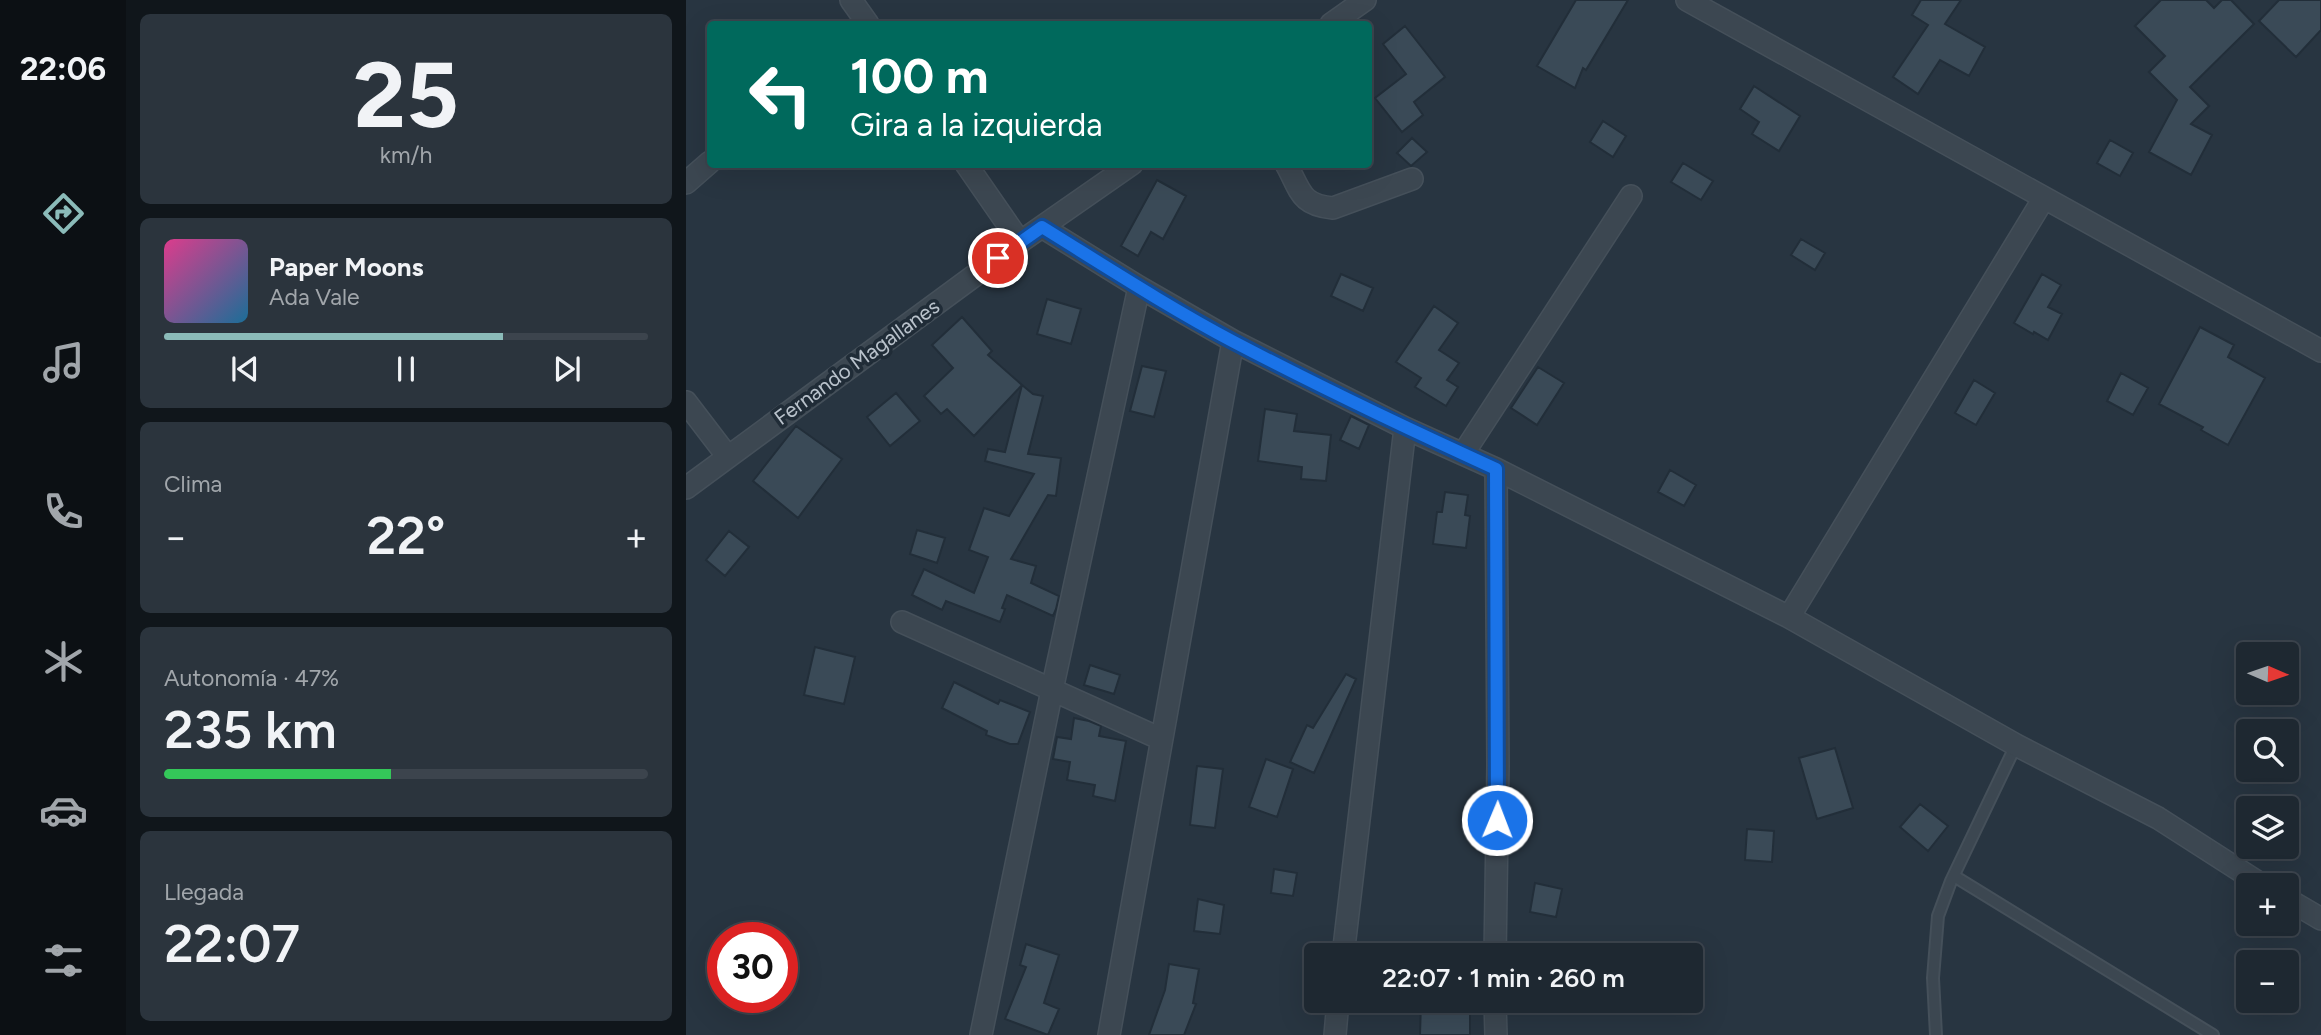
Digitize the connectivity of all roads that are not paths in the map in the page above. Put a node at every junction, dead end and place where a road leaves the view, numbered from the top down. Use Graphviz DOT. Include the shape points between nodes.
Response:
graph roads {
  1 [pos="851,0"];
  2 [pos="1365,0"];
  3 [pos="1687,0"];
  4 [pos="866,21"];
  5 [pos="1335,21"];
  6 [pos="707,165"];
  7 [pos="969,168"];
  8 [pos="1126,168"];
  9 [pos="1288,168"];
  10 [pos="1412,179"];
  11 [pos="686,183"];
  12 [pos="1632,196"];
  13 [pos="2043,198"];
  14 [pos="1042,227"];
  15 [pos="1020,242"];
  16 [pos="1139,287"];
  17 [pos="1233,341"];
  18 [pos="2321,351"];
  19 [pos="686,402"];
  20 [pos="1405,428"];
  21 [pos="1463,454"];
  22 [pos="728,457"];
  23 [pos="1496,469"];
  24 [pos="686,488"];
  25 [pos="1789,617"];
  26 [pos="902,622"];
  27 [pos="1052,690"];
  28 [pos="1161,739"];
  29 [pos="2016,745"];
  30 [pos="2244,873"];
  31 [pos="1954,876"];
  32 [pos="2299,906"];
  33 [pos="2321,919"];
  34 [pos="1345,943"];
  35 [pos="1495,943"];
  36 [pos="1337,1013"];
  37 [pos="1495,1013"];
  38 [pos="981,1035"];
  39 [pos="1109,1035"];
  40 [pos="1335,1035"];
  41 [pos="1496,1035"];
  42 [pos="1936,1035"];
  43 [pos="2213,1035"];
  1 -- 4 [label="street"];
  2 -- 5 [label="street"];
  3 -- 13 [label="street"];
  6 -- 11 [label="street"];
  7 -- 15 [label="street"];
  8 -- 14 [label="street, Fernando Magallanes"];
  9 -- 10 [label="street" via="1311,204 1333,208"];
  12 -- 21 [label="street"];
  13 -- 18 [label="street"];
  13 -- 25 [label="street"];
  14 -- 15 [label="street, Fernando Magallanes"];
  14 -- 16 [label="street"];
  15 -- 22 [label="street, Fernando Magallanes"];
  16 -- 17 [label="street"];
  16 -- 27 [label="street"];
  17 -- 20 [label="street"];
  17 -- 28 [label="street"];
  19 -- 22 [label="street"];
  20 -- 21 [label="street"];
  20 -- 34 [label="street"];
  21 -- 23 [label="street"];
  22 -- 24 [label="street, Fernando Magallanes"];
  23 -- 25 [label="street"];
  23 -- 35 [label="street"];
  25 -- 29 [label="street"];
  26 -- 27 [label="street"];
  27 -- 28 [label="street"];
  27 -- 38 [label="street"];
  28 -- 39 [label="street"];
  29 -- 30 [label="street" via="2158,818"];
  29 -- 31 [label="lane"];
  31 -- 42 [label="lane" via="1938,916 1933,978"];
  31 -- 43 [label="lane"];
  32 -- 33 [label="street"];
  36 -- 40 [label="street"];
  37 -- 41 [label="street"];
}
